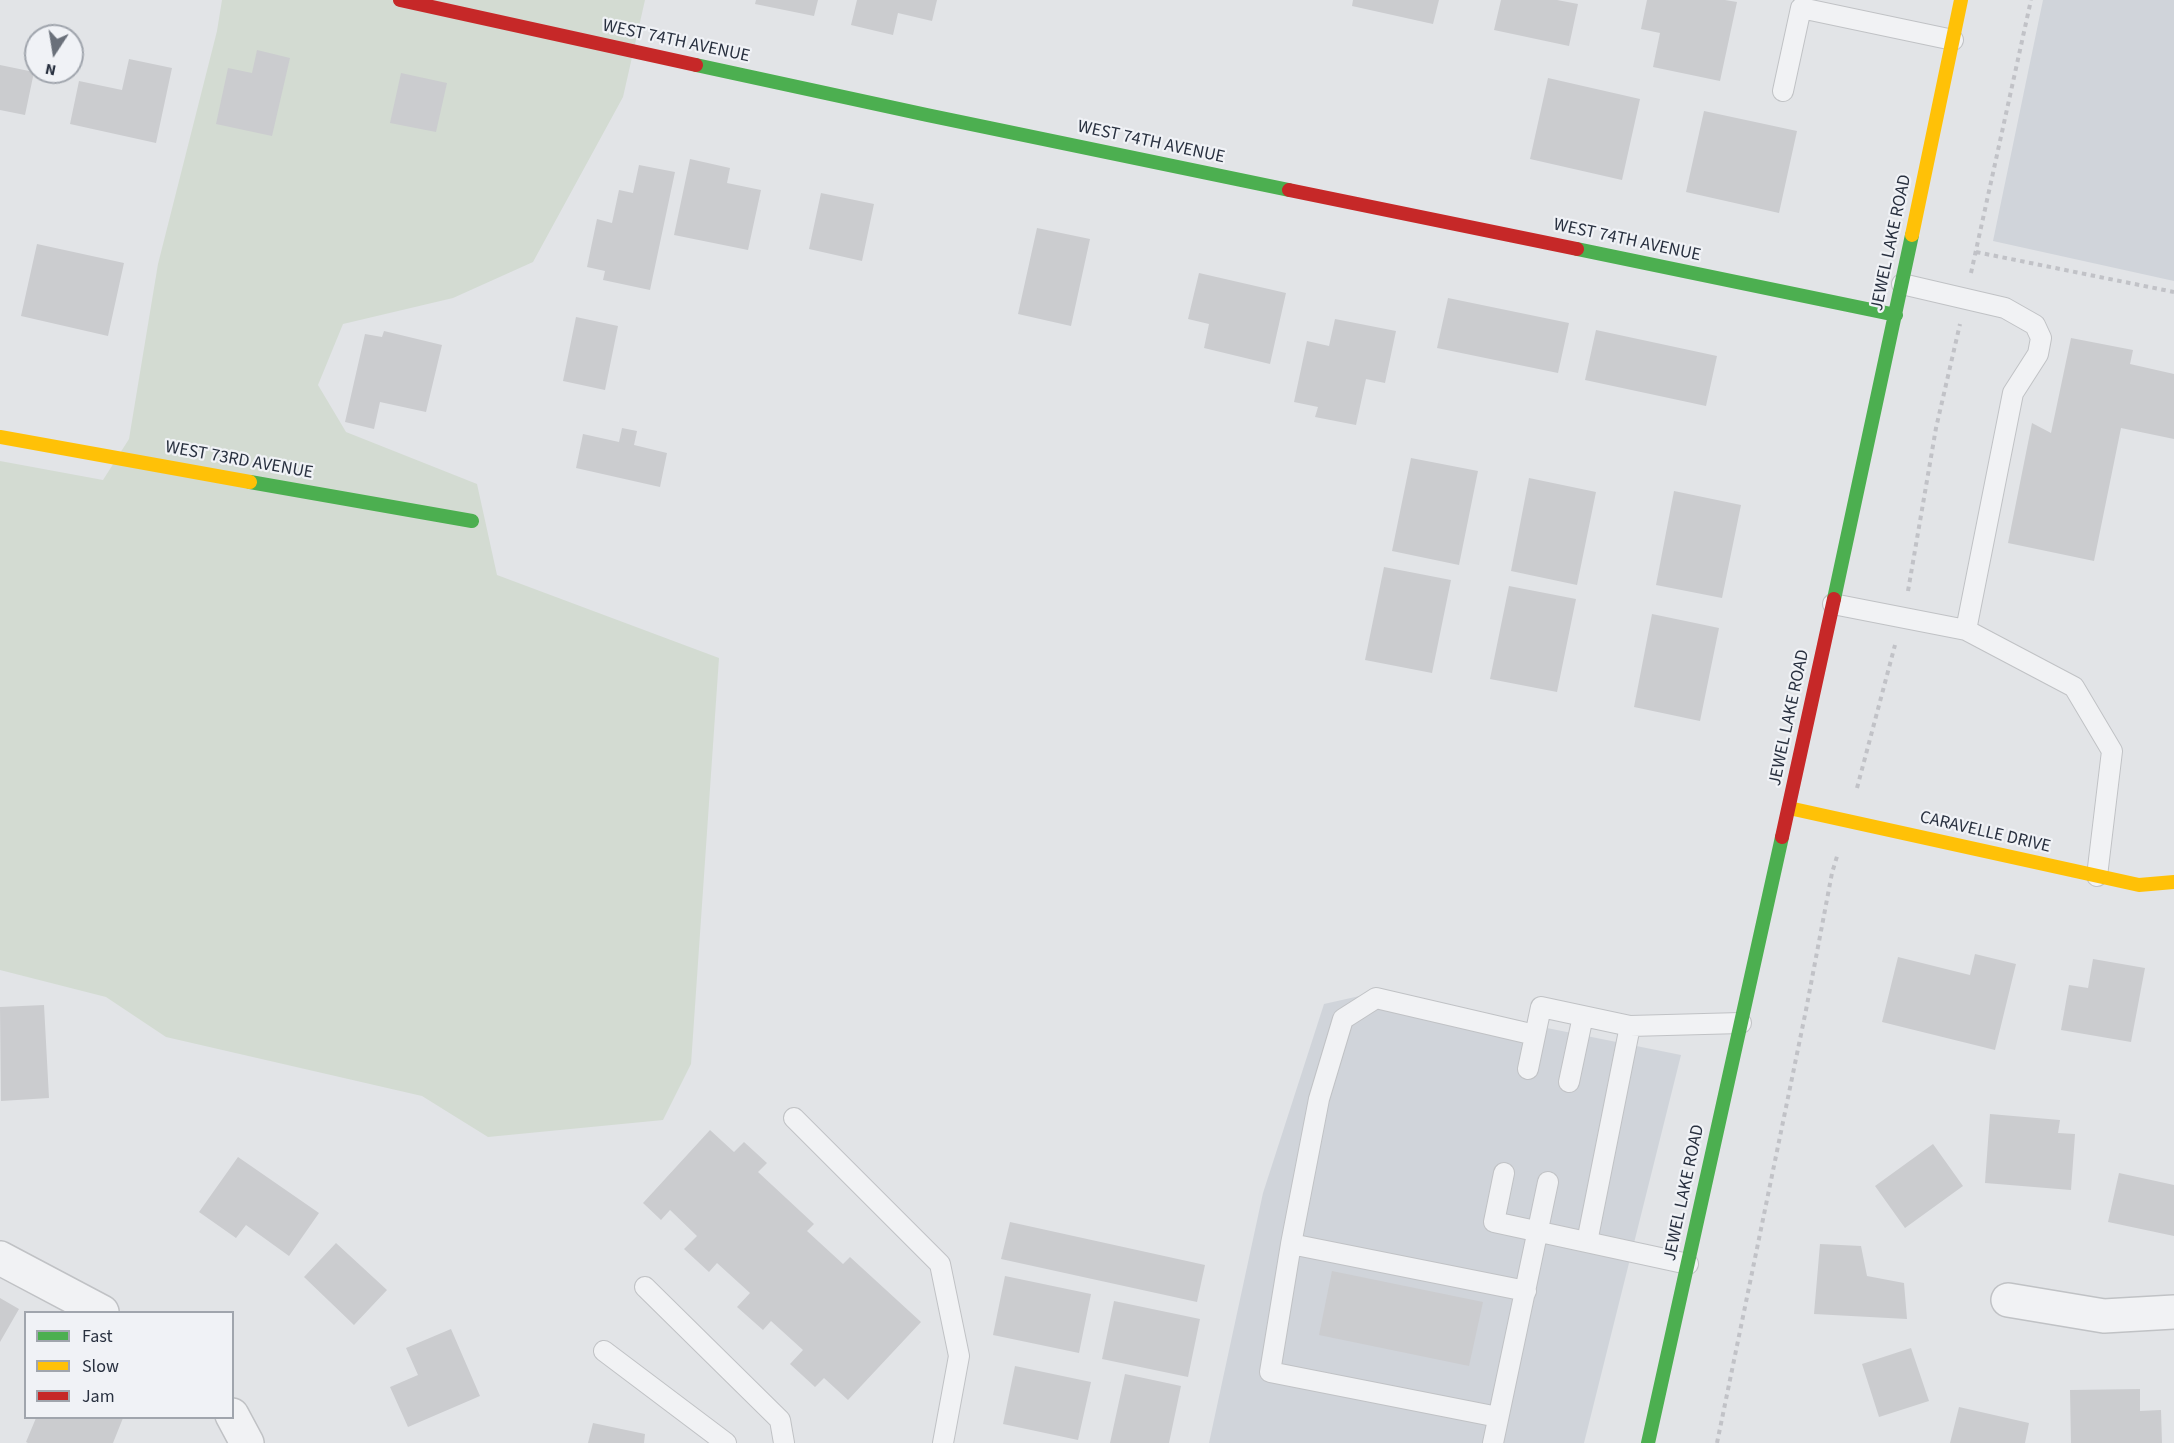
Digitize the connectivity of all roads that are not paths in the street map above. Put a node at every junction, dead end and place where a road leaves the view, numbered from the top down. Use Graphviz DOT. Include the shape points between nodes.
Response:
graph roads {
  1 [pos="400,0"];
  2 [pos="1961,0"];
  3 [pos="1797,4"];
  4 [pos="1953,40"];
  5 [pos="1783,91"];
  6 [pos="1902,284"];
  7 [pos="1896,315"];
  8 [pos="0,437"];
  9 [pos="472,521"];
  10 [pos="1833,604"];
  11 [pos="1966,630"];
  12 [pos="1789,808"];
  13 [pos="2097,876"];
  14 [pos="2174,882"];
  15 [pos="1583,1016"];
  16 [pos="1741,1023"];
  17 [pos="1630,1026"];
  18 [pos="1535,1035"];
  19 [pos="1528,1069"];
  20 [pos="1569,1082"];
  21 [pos="794,1118"];
  22 [pos="1504,1173"];
  23 [pos="1548,1182"];
  24 [pos="1538,1231"];
  25 [pos="1587,1242"];
  26 [pos="1291,1244"];
  27 [pos="0,1258"];
  28 [pos="1688,1264"];
  29 [pos="645,1287"];
  30 [pos="1526,1291"];
  31 [pos="2008,1300"];
  32 [pos="100,1311"];
  33 [pos="2174,1312"];
  34 [pos="604,1351"];
  35 [pos="1498,1417"];
  36 [pos="234,1419"];
  37 [pos="247,1443"];
  38 [pos="726,1443"];
  39 [pos="784,1443"];
  40 [pos="943,1443"];
  41 [pos="1493,1443"];
  42 [pos="1648,1443"];
  1 -- 7 [label="street, WEST 74TH AVENUE" via="927,115"];
  2 -- 4 [label="street, JEWEL LAKE ROAD"];
  3 -- 4 [label="lane"];
  3 -- 5 [label="lane"];
  4 -- 6 [label="street, JEWEL LAKE ROAD"];
  6 -- 7 [label="street, JEWEL LAKE ROAD"];
  6 -- 11 [label="lane" via="2005,308 2035,325 2041,338 2038,354 2013,393"];
  7 -- 10 [label="street, JEWEL LAKE ROAD"];
  8 -- 9 [label="street, WEST 73RD AVENUE"];
  10 -- 11 [label="lane"];
  10 -- 12 [label="street, JEWEL LAKE ROAD"];
  11 -- 13 [label="lane" via="2074,687 2112,751"];
  12 -- 13 [label="street, CARAVELLE DRIVE"];
  12 -- 16 [label="street, JEWEL LAKE ROAD"];
  13 -- 14 [label="street, CARAVELLE DRIVE" via="2139,885"];
  15 -- 17 [label="lane"];
  15 -- 18 [label="lane" via="1541,1007"];
  15 -- 20 [label="lane"];
  16 -- 17 [label="lane"];
  16 -- 28 [label="street, JEWEL LAKE ROAD"];
  17 -- 25 [label="lane"];
  18 -- 19 [label="lane"];
  18 -- 26 [label="lane" via="1376,998 1343,1019 1319,1099"];
  21 -- 40 [label="lane" via="940,1264 959,1356"];
  22 -- 24 [label="lane" via="1494,1222"];
  23 -- 24 [label="lane"];
  24 -- 25 [label="lane"];
  24 -- 30 [label="lane"];
  25 -- 28 [label="lane"];
  26 -- 30 [label="lane"];
  26 -- 35 [label="lane" via="1270,1372"];
  27 -- 32 [label="street"];
  28 -- 42 [label="street, JEWEL LAKE ROAD"];
  29 -- 39 [label="lane" via="780,1420"];
  30 -- 35 [label="lane"];
  31 -- 33 [label="street" via="2104,1316"];
  34 -- 38 [label="lane"];
  35 -- 41 [label="lane"];
  36 -- 37 [label="street"];
}
